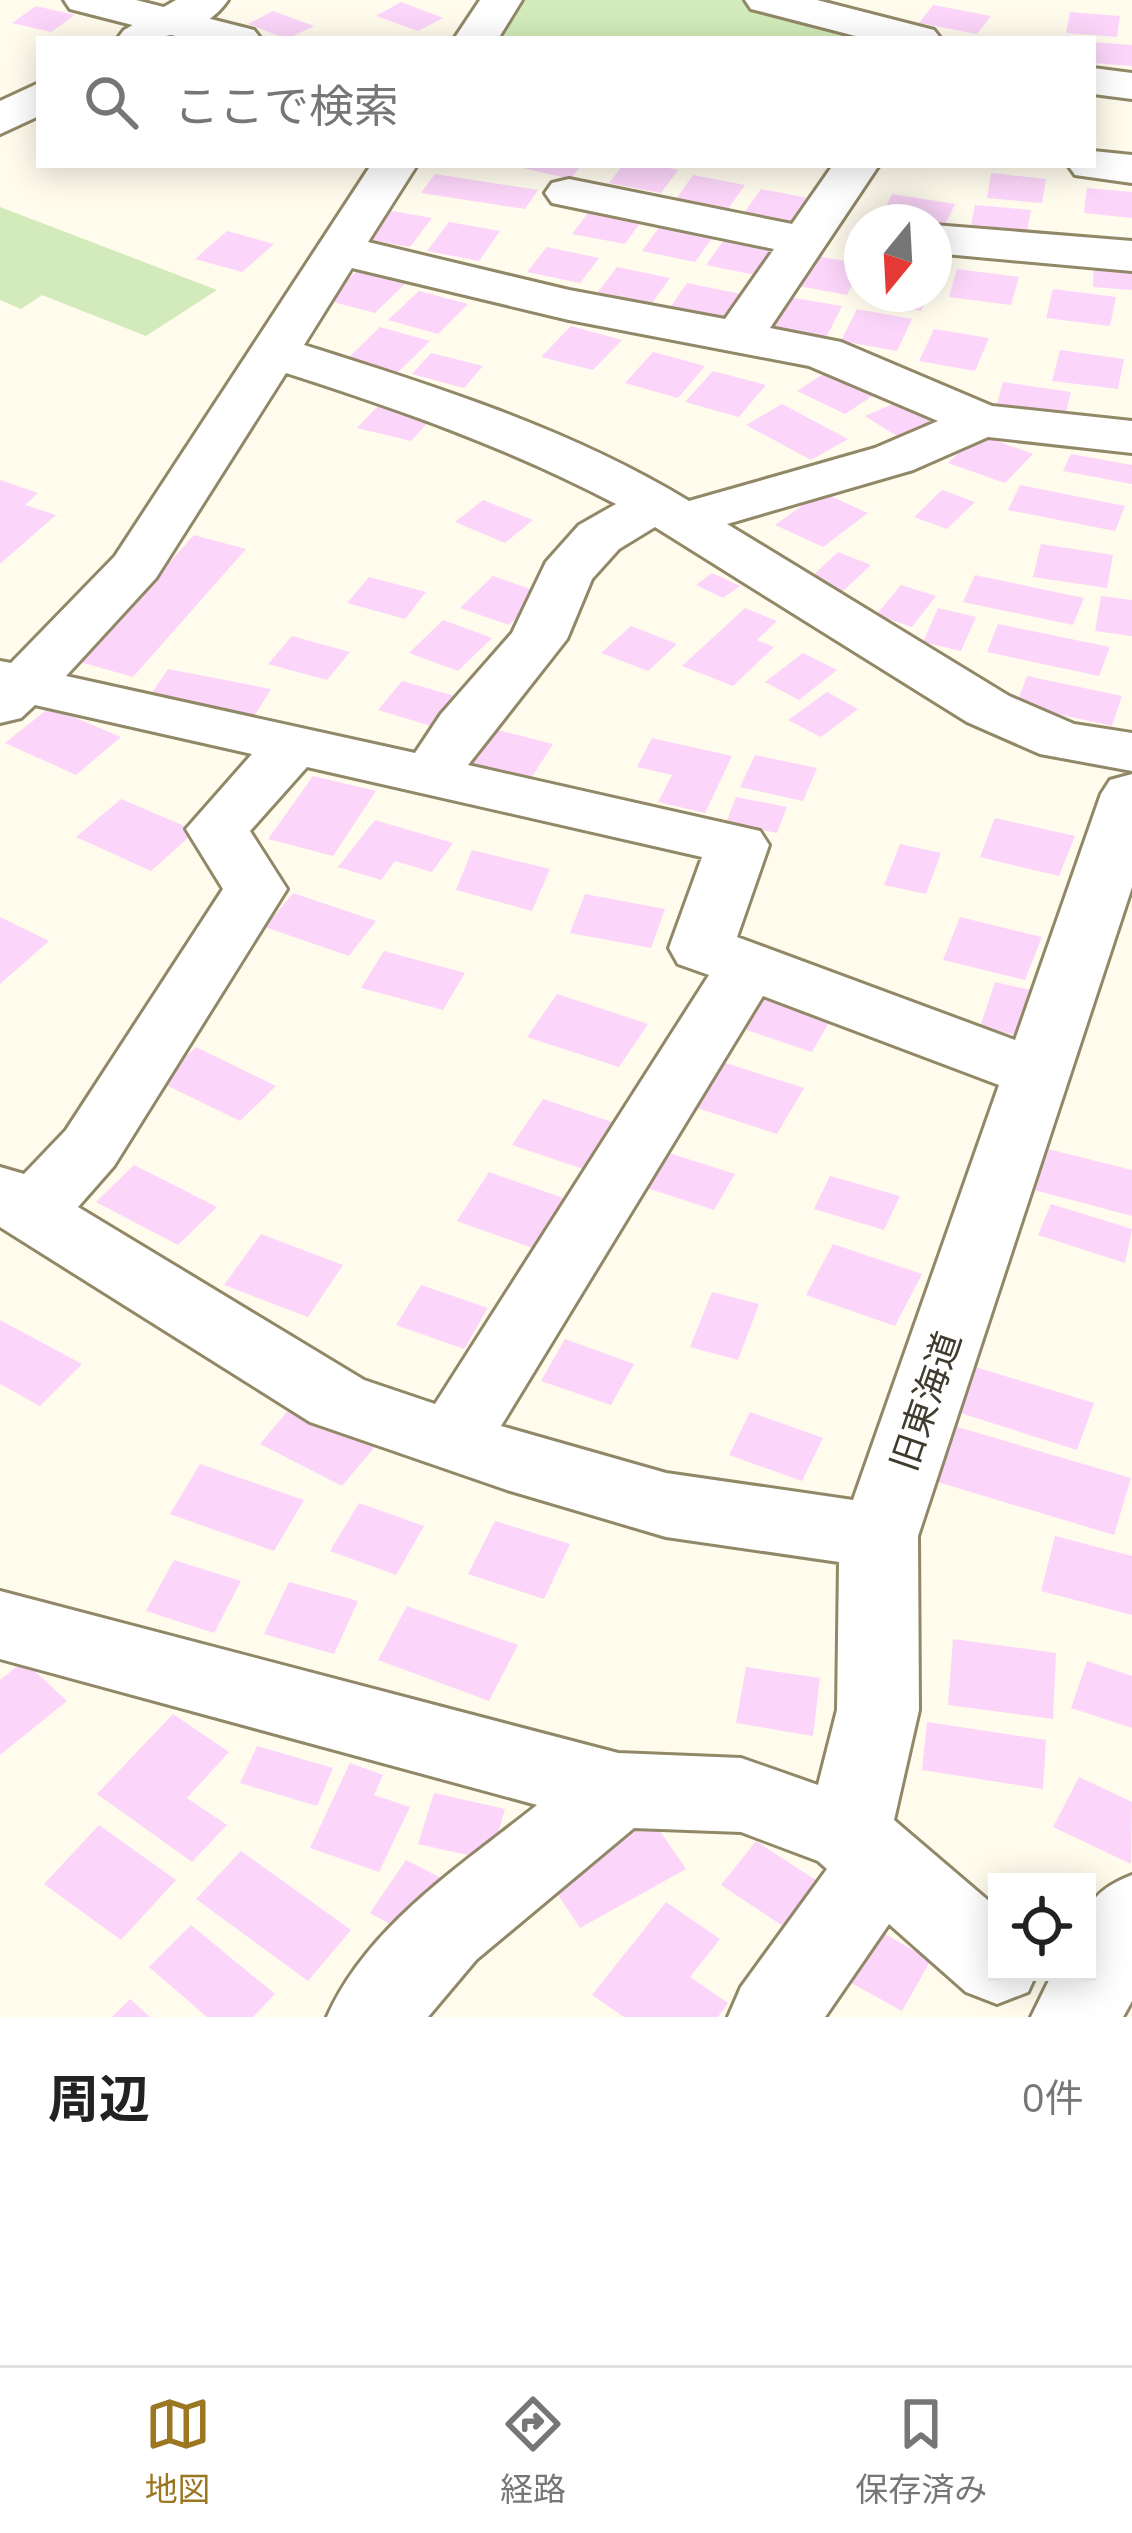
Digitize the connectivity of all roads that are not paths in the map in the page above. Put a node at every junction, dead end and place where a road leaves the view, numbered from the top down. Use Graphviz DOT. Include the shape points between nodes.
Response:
graph roads {
  1 [pos="85,0"];
  2 [pos="208,0"];
  3 [pos="501,0"];
  4 [pos="766,0"];
  5 [pos="153,30"];
  6 [pos="210,36"];
  7 [pos="478,36"];
  8 [pos="907,36"];
  9 [pos="1096,81"];
  10 [pos="1132,86"];
  11 [pos="36,99"];
  12 [pos="0,120"];
  13 [pos="1096,165"];
  14 [pos="392,168"];
  15 [pos="855,168"];
  16 [pos="1132,169"];
  17 [pos="569,193"];
  18 [pos="828,232"];
  19 [pos="952,240"];
  20 [pos="339,250"];
  21 [pos="1132,256"];
  22 [pos="738,337"];
  23 [pos="274,352"];
  24 [pos="982,421"];
  25 [pos="1132,437"];
  26 [pos="669,512"];
  27 [pos="7,690"];
  28 [pos="294,746"];
  29 [pos="1132,752"];
  30 [pos="430,776"];
  31 [pos="1132,794"];
  32 [pos="749,965"];
  33 [pos="1037,1074"];
  34 [pos="16,1203"];
  35 [pos="453,1440"];
  36 [pos="879,1536"];
  37 [pos="0,1625"];
  38 [pos="618,1790"];
  39 [pos="865,1848"];
  40 [pos="1132,1916"];
  41 [pos="988,1955"];
  42 [pos="1020,1981"];
  43 [pos="372,2017"];
  44 [pos="773,2017"];
  45 [pos="1074,2017"];
  1 -- 5 [label="street"];
  2 -- 5 [label="street"];
  3 -- 7 [label="street"];
  4 -- 8 [label="street"];
  5 -- 6 [label="street"];
  9 -- 10 [label="street"];
  11 -- 12 [label="street"];
  13 -- 16 [label="street"];
  14 -- 20 [label="street"];
  15 -- 18 [label="street"];
  17 -- 18 [label="street"];
  18 -- 22 [label="street"];
  19 -- 21 [label="street"];
  20 -- 22 [label="street"];
  20 -- 23 [label="street"];
  22 -- 24 [label="street" via="823,353"];
  23 -- 26 [label="street" via="550,448"];
  23 -- 27 [label="street" via="136,566 71,639"];
  24 -- 25 [label="street"];
  24 -- 26 [label="street" via="894,458"];
  26 -- 29 [label="street" via="988,709 1061,741"];
  26 -- 30 [label="street" via="598,537 566,574 538,639"];
  27 -- 28 [label="street"];
  28 -- 30 [label="street"];
  28 -- 34 [label="street" via="217,829 255,890 90,1148"];
  30 -- 32 [label="street" via="738,844 701,948"];
  31 -- 33 [label="street, 旧東海道"];
  32 -- 33 [label="street"];
  32 -- 35 [label="street"];
  33 -- 36 [label="street, 旧東海道"];
  34 -- 35 [label="street" via="338,1401"];
  35 -- 36 [label="street" via="666,1505"];
  36 -- 39 [label="street, 旧東海道" via="878,1710"];
  37 -- 38 [label="street"];
  38 -- 39 [label="street" via="742,1795"];
  38 -- 43 [label="street" via="445,1932"];
  39 -- 41 [label="street"];
  39 -- 44 [label="street"];
  40 -- 45 [label="street"];
  42 -- 45 [label="street"];
}
